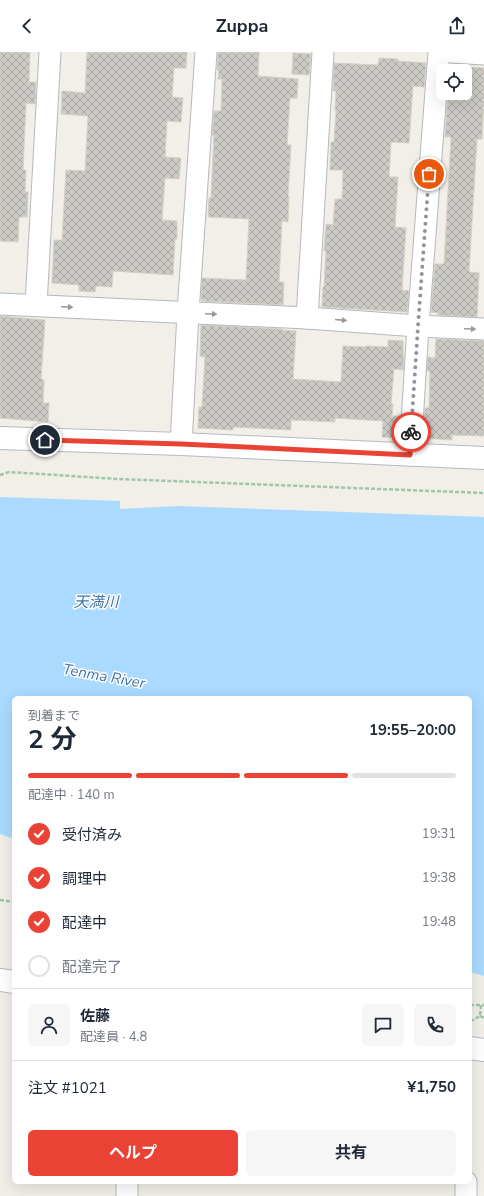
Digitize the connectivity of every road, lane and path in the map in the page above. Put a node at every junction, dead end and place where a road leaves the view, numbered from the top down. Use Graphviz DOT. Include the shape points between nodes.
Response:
graph roads {
  1 [pos="50,52"];
  2 [pos="206,52"];
  3 [pos="323,52"];
  4 [pos="439,52"];
  5 [pos="452,52"];
  6 [pos="484,54"];
  7 [pos="0,304"];
  8 [pos="36,305"];
  9 [pos="188,313"];
  10 [pos="307,318"];
  11 [pos="418,326"];
  12 [pos="484,330"];
  13 [pos="0,438"];
  14 [pos="181,444"];
  15 [pos="410,455"];
  16 [pos="484,458"];
  17 [pos="0,475"];
  18 [pos="484,493"];
  19 [pos="0,900"];
  20 [pos="12,902"];
  21 [pos="0,980"];
  22 [pos="12,982"];
  23 [pos="482,1005"];
  24 [pos="480,1016"];
  25 [pos="484,1018"];
  26 [pos="472,1020"];
  27 [pos="472,1048"];
  28 [pos="484,1050"];
  29 [pos="128,1184"];
  30 [pos="466,1184"];
  31 [pos="127,1196"];
  32 [pos="466,1196"];
  1 -- 8 [label="street"];
  2 -- 9 [label="street"];
  3 -- 10 [label="street"];
  4 -- 11 [label="street"];
  5 -- 6 [label="street"];
  7 -- 8 [label="street"];
  8 -- 9 [label="street, one-way"];
  9 -- 10 [label="street, one-way"];
  9 -- 14 [label="street"];
  10 -- 11 [label="street, one-way"];
  11 -- 12 [label="street, one-way"];
  11 -- 15 [label="street"];
  13 -- 14 [label="street"];
  14 -- 15 [label="street"];
  15 -- 16 [label="street"];
  17 -- 18 [label="path" via="10,472 118,479"];
  19 -- 20 [label="path"];
  21 -- 22 [label="street"];
  23 -- 24 [label="path"];
  24 -- 25 [label="path"];
  24 -- 26 [label="path"];
  27 -- 28 [label="street"];
  29 -- 31 [label="street"];
  30 -- 32 [label="street"];
}
